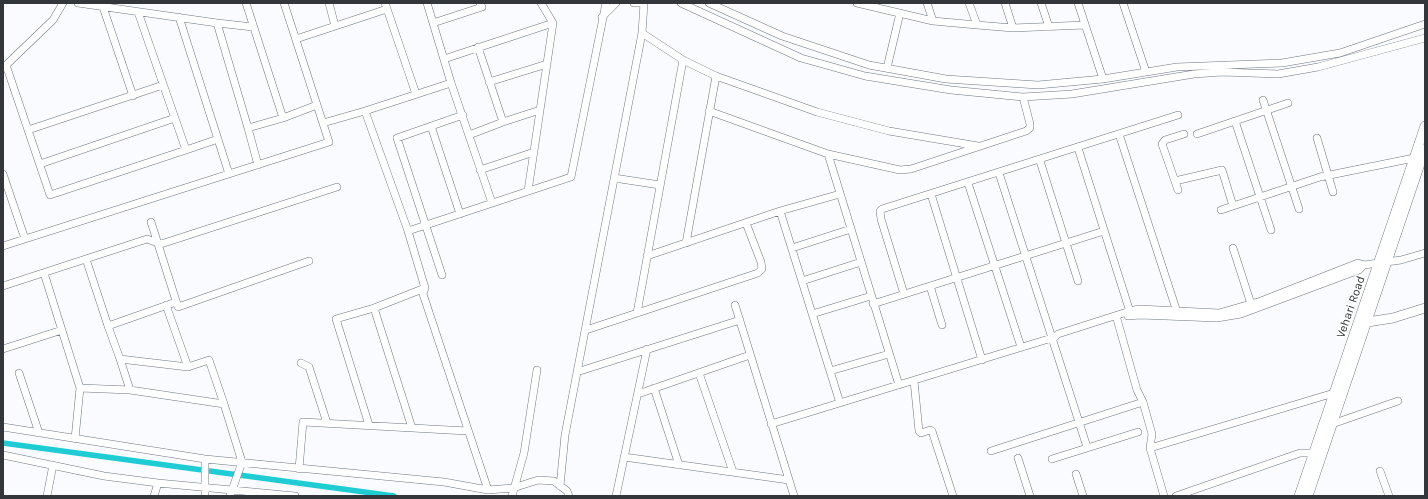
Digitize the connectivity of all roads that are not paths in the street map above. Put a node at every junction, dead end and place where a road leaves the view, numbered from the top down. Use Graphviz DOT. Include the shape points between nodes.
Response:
graph roads {
  1 [pos="64,3"];
  2 [pos="78,3"];
  3 [pos="246,3"];
  4 [pos="284,3"];
  5 [pos="329,3"];
  6 [pos="427,3"];
  7 [pos="480,3"];
  8 [pos="541,3"];
  9 [pos="606,3"];
  10 [pos="616,3"];
  11 [pos="634,3"];
  12 [pos="643,3"];
  13 [pos="681,3"];
  14 [pos="709,3"];
  15 [pos="857,3"];
  16 [pos="927,3"];
  17 [pos="969,3"];
  18 [pos="1005,3"];
  19 [pos="1041,3"];
  20 [pos="1078,3"];
  21 [pos="1123,3"];
  22 [pos="386,6"];
  23 [pos="103,7"];
  24 [pos="138,12"];
  25 [pos="900,13"];
  26 [pos="602,17"];
  27 [pos="179,18"];
  28 [pos="933,21"];
  29 [pos="217,23"];
  30 [pos="433,23"];
  31 [pos="553,23"];
  32 [pos="1425,24"];
  33 [pos="977,25"];
  34 [pos="1085,25"];
  35 [pos="335,26"];
  36 [pos="253,27"];
  37 [pos="1049,27"];
  38 [pos="1013,28"];
  39 [pos="642,33"];
  40 [pos="1425,38"];
  41 [pos="296,39"];
  42 [pos="478,48"];
  43 [pos="444,59"];
  44 [pos="683,60"];
  45 [pos="547,64"];
  46 [pos="5,67"];
  47 [pos="887,68"];
  48 [pos="1146,72"];
  49 [pos="716,76"];
  50 [pos="1103,79"];
  51 [pos="489,82"];
  52 [pos="451,83"];
  53 [pos="163,85"];
  54 [pos="416,94"];
  55 [pos="133,96"];
  56 [pos="1023,97"];
  57 [pos="1263,100"];
  58 [pos="1288,103"];
  59 [pos="317,104"];
  60 [pos="540,110"];
  61 [pos="1266,110"];
  62 [pos="364,111"];
  63 [pos="709,111"];
  64 [pos="463,115"];
  65 [pos="1178,115"];
  66 [pos="174,118"];
  67 [pos="283,118"];
  68 [pos="1235,121"];
  69 [pos="503,122"];
  70 [pos="323,123"];
  71 [pos="431,126"];
  72 [pos="1425,126"];
  73 [pos="248,128"];
  74 [pos="28,130"];
  75 [pos="1119,134"];
  76 [pos="1184,134"];
  77 [pos="1197,134"];
  78 [pos="469,135"];
  79 [pos="1317,138"];
  80 [pos="218,139"];
  81 [pos="980,146"];
  82 [pos="1078,148"];
  83 [pos="1425,149"];
  84 [pos="186,150"];
  85 [pos="534,152"];
  86 [pos="828,154"];
  87 [pos="1414,158"];
  88 [pos="1040,161"];
  89 [pos="40,164"];
  90 [pos="258,165"];
  91 [pos="480,170"];
  92 [pos="999,173"];
  93 [pos="3,174"];
  94 [pos="229,174"];
  95 [pos="1328,175"];
  96 [pos="614,178"];
  97 [pos="1175,181"];
  98 [pos="968,182"];
  99 [pos="660,185"];
  100 [pos="337,186"];
  101 [pos="1291,186"];
  102 [pos="1178,190"];
  103 [pos="528,191"];
  104 [pos="1333,192"];
  105 [pos="840,194"];
  106 [pos="931,194"];
  107 [pos="1261,197"];
  108 [pos="492,203"];
  109 [pos="1233,206"];
  110 [pos="1299,208"];
  111 [pos="1221,210"];
  112 [pos="780,211"];
  113 [pos="460,214"];
  114 [pos="151,222"];
  115 [pos="746,222"];
  116 [pos="426,226"];
  117 [pos="851,229"];
  118 [pos="1271,230"];
  119 [pos="408,231"];
  120 [pos="1104,231"];
  121 [pos="25,239"];
  122 [pos="158,243"];
  123 [pos="686,243"];
  124 [pos="1067,244"];
  125 [pos="3,246"];
  126 [pos="792,248"];
  127 [pos="1233,248"];
  128 [pos="1425,253"];
  129 [pos="647,256"];
  130 [pos="1026,257"];
  131 [pos="86,259"];
  132 [pos="309,261"];
  133 [pos="860,262"];
  134 [pos="1383,262"];
  135 [pos="1364,265"];
  136 [pos="994,267"];
  137 [pos="44,273"];
  138 [pos="442,275"];
  139 [pos="957,278"];
  140 [pos="802,280"];
  141 [pos="1078,281"];
  142 [pos="3,286"];
  143 [pos="930,286"];
  144 [pos="425,288"];
  145 [pos="904,294"];
  146 [pos="872,300"];
  147 [pos="176,302"];
  148 [pos="1251,304"];
  149 [pos="166,305"];
  150 [pos="735,305"];
  151 [pos="374,308"];
  152 [pos="1425,308"];
  153 [pos="1177,312"];
  154 [pos="636,313"];
  155 [pos="1130,313"];
  156 [pos="812,314"];
  157 [pos="740,320"];
  158 [pos="1117,320"];
  159 [pos="1362,323"];
  160 [pos="942,325"];
  161 [pos="108,326"];
  162 [pos="62,330"];
  163 [pos="586,330"];
  164 [pos="1054,338"];
  165 [pos="1021,348"];
  166 [pos="3,349"];
  167 [pos="647,349"];
  168 [pos="889,354"];
  169 [pos="750,356"];
  170 [pos="120,359"];
  171 [pos="982,360"];
  172 [pos="301,362"];
  173 [pos="188,367"];
  174 [pos="537,370"];
  175 [pos="830,371"];
  176 [pos="577,372"];
  177 [pos="19,373"];
  178 [pos="699,373"];
  179 [pos="914,381"];
  180 [pos="899,385"];
  181 [pos="80,388"];
  182 [pos="654,388"];
  183 [pos="130,390"];
  184 [pos="1334,393"];
  185 [pos="638,394"];
  186 [pos="1398,401"];
  187 [pos="1143,402"];
  188 [pos="840,403"];
  189 [pos="224,404"];
  190 [pos="1080,422"];
  191 [pos="326,423"];
  192 [pos="771,424"];
  193 [pos="1332,424"];
  194 [pos="369,426"];
  195 [pos="3,427"];
  196 [pos="412,428"];
  197 [pos="468,431"];
  198 [pos="1138,432"];
  199 [pos="39,433"];
  200 [pos="75,438"];
  201 [pos="1087,447"];
  202 [pos="1150,448"];
  203 [pos="991,451"];
  204 [pos="1314,452"];
  205 [pos="3,457"];
  206 [pos="624,457"];
  207 [pos="1018,458"];
  208 [pos="205,459"];
  209 [pos="1052,459"];
  210 [pos="242,462"];
  211 [pos="53,465"];
  212 [pos="679,465"];
  213 [pos="299,468"];
  214 [pos="734,472"];
  215 [pos="1380,472"];
  216 [pos="1076,474"];
  217 [pos="789,480"];
  218 [pos="158,483"];
  219 [pos="560,486"];
  220 [pos="205,487"];
  221 [pos="513,488"];
  222 [pos="488,490"];
  223 [pos="232,493"];
  224 [pos="247,493"];
  225 [pos="47,496"];
  226 [pos="154,496"];
  227 [pos="205,496"];
  228 [pos="295,496"];
  229 [pos="512,496"];
  230 [pos="569,496"];
  231 [pos="616,496"];
  232 [pos="794,496"];
  233 [pos="953,496"];
  234 [pos="1030,496"];
  235 [pos="1083,496"];
  236 [pos="1164,496"];
  237 [pos="1176,496"];
  238 [pos="1299,496"];
  239 [pos="1308,496"];
  240 [pos="1389,496"];
  1 -- 46 [label="street" via="53,20"];
  2 -- 23 [label="street"];
  3 -- 36 [label="street"];
  4 -- 41 [label="street"];
  5 -- 35 [label="street"];
  6 -- 30 [label="street"];
  7 -- 30 [label="street" via="482,7"];
  8 -- 31 [label="street"];
  9 -- 26 [label="street"];
  10 -- 26 [label="street"];
  11 -- 12 [label="street"];
  12 -- 39 [label="street"];
  13 -- 56 [label="street" via="801,58 865,76 951,90"];
  14 -- 47 [label="street" via="782,36 869,65"];
  15 -- 25 [label="street"];
  16 -- 28 [label="street"];
  17 -- 33 [label="street"];
  18 -- 38 [label="street"];
  19 -- 37 [label="street"];
  20 -- 34 [label="street"];
  21 -- 48 [label="street"];
  22 -- 35 [label="street"];
  22 -- 54 [label="street"];
  23 -- 24 [label="street"];
  23 -- 55 [label="street"];
  24 -- 27 [label="street"];
  24 -- 53 [label="street"];
  25 -- 28 [label="street"];
  25 -- 47 [label="street"];
  26 -- 103 [label="street" via="570,177"];
  27 -- 29 [label="street"];
  27 -- 80 [label="street"];
  28 -- 33 [label="street"];
  29 -- 36 [label="street"];
  29 -- 73 [label="street"];
  30 -- 43 [label="street"];
  31 -- 42 [label="street"];
  31 -- 45 [label="street"];
  32 -- 48 [label="street" via="1340,53 1282,63 1177,67"];
  33 -- 38 [label="street"];
  34 -- 37 [label="street"];
  34 -- 50 [label="street"];
  35 -- 41 [label="street"];
  36 -- 67 [label="street"];
  37 -- 38 [label="street"];
  39 -- 44 [label="street"];
  39 -- 96 [label="street"];
  40 -- 56 [label="street" via="1318,67 1278,74 1194,74 1072,94"];
  41 -- 59 [label="street"];
  42 -- 43 [label="street"];
  42 -- 51 [label="street"];
  43 -- 52 [label="street"];
  44 -- 49 [label="street"];
  44 -- 99 [label="street"];
  45 -- 51 [label="street"];
  45 -- 60 [label="street"];
  46 -- 74 [label="street"];
  47 -- 50 [label="street" via="946,80 1038,85"];
  48 -- 50 [label="street"];
  49 -- 63 [label="street"];
  49 -- 81 [label="street" via="817,112 888,131"];
  51 -- 69 [label="street"];
  52 -- 54 [label="street"];
  52 -- 64 [label="street"];
  53 -- 55 [label="street"];
  53 -- 66 [label="street"];
  54 -- 62 [label="street"];
  55 -- 74 [label="street"];
  56 -- 81 [label="street" via="1030,128"];
  57 -- 61 [label="street"];
  58 -- 61 [label="street"];
  59 -- 67 [label="street"];
  59 -- 70 [label="street"];
  60 -- 69 [label="street"];
  60 -- 85 [label="street"];
  61 -- 68 [label="street"];
  61 -- 101 [label="street"];
  62 -- 70 [label="street"];
  62 -- 119 [label="street"];
  63 -- 86 [label="street"];
  63 -- 123 [label="street"];
  64 -- 71 [label="street"];
  64 -- 78 [label="street"];
  65 -- 75 [label="street"];
  66 -- 84 [label="street"];
  66 -- 89 [label="street"];
  67 -- 73 [label="street"];
  68 -- 77 [label="street"];
  68 -- 107 [label="street"];
  69 -- 78 [label="street"];
  70 -- 90 [label="street" via="329,142"];
  71 -- 113 [label="street"];
  71 -- 116 [label="street" via="397,138"];
  72 -- 87 [label="main road, Vehari Road"];
  73 -- 90 [label="street"];
  74 -- 89 [label="street"];
  75 -- 82 [label="street"];
  75 -- 153 [label="street"];
  76 -- 97 [label="street" via="1162,142"];
  78 -- 91 [label="street"];
  79 -- 95 [label="street"];
  80 -- 84 [label="street"];
  80 -- 94 [label="street"];
  81 -- 86 [label="street" via="911,169 900,170"];
  82 -- 88 [label="street"];
  82 -- 120 [label="street"];
  83 -- 134 [label="main road, Vehari Road"];
  84 -- 89 [label="street" via="50,195"];
  85 -- 91 [label="street"];
  85 -- 103 [label="street"];
  86 -- 105 [label="street"];
  87 -- 95 [label="street"];
  87 -- 134 [label="main road, Vehari Road"];
  88 -- 92 [label="street"];
  88 -- 124 [label="street"];
  90 -- 94 [label="street"];
  91 -- 108 [label="street"];
  92 -- 98 [label="street"];
  92 -- 130 [label="street"];
  93 -- 121 [label="street"];
  94 -- 121 [label="street"];
  95 -- 101 [label="street"];
  95 -- 104 [label="street"];
  96 -- 99 [label="street"];
  96 -- 163 [label="street"];
  97 -- 102 [label="street"];
  97 -- 109 [label="street" via="1222,170"];
  98 -- 106 [label="street"];
  98 -- 136 [label="street"];
  99 -- 129 [label="street"];
  100 -- 122 [label="street"];
  101 -- 107 [label="street"];
  101 -- 110 [label="street"];
  103 -- 108 [label="street"];
  105 -- 112 [label="street"];
  105 -- 117 [label="street"];
  106 -- 139 [label="street"];
  106 -- 145 [label="street" via="880,211"];
  107 -- 109 [label="street"];
  107 -- 118 [label="street"];
  108 -- 113 [label="street"];
  109 -- 111 [label="street"];
  112 -- 115 [label="street"];
  112 -- 126 [label="street"];
  113 -- 116 [label="street"];
  114 -- 122 [label="street"];
  115 -- 123 [label="street"];
  115 -- 154 [label="street" via="761,262 762,269 758,273"];
  116 -- 119 [label="street"];
  116 -- 138 [label="street"];
  117 -- 126 [label="street"];
  117 -- 133 [label="street"];
  119 -- 144 [label="street"];
  120 -- 124 [label="street"];
  120 -- 155 [label="street"];
  121 -- 125 [label="street"];
  122 -- 131 [label="street" via="147,239"];
  122 -- 147 [label="street"];
  123 -- 129 [label="street"];
  124 -- 130 [label="street"];
  124 -- 141 [label="street"];
  126 -- 140 [label="street"];
  127 -- 148 [label="street"];
  128 -- 134 [label="street"];
  129 -- 154 [label="street"];
  130 -- 136 [label="street"];
  130 -- 164 [label="street"];
  131 -- 137 [label="street"];
  131 -- 161 [label="street"];
  132 -- 147 [label="street" via="178,307"];
  133 -- 140 [label="street"];
  133 -- 146 [label="street"];
  134 -- 135 [label="street"];
  134 -- 159 [label="main road, Vehari Road"];
  135 -- 148 [label="street" via="1358,263"];
  135 -- 155 [label="street" via="1359,270 1255,310 1235,315 1217,318"];
  136 -- 139 [label="street"];
  136 -- 165 [label="street"];
  137 -- 142 [label="street"];
  137 -- 162 [label="street"];
  139 -- 143 [label="street"];
  139 -- 171 [label="street"];
  140 -- 156 [label="street"];
  143 -- 145 [label="street"];
  143 -- 160 [label="street"];
  144 -- 151 [label="street"];
  144 -- 197 [label="street" via="423,294"];
  145 -- 146 [label="street"];
  146 -- 156 [label="street"];
  146 -- 168 [label="street"];
  147 -- 149 [label="street"];
  148 -- 153 [label="street" via="1219,313"];
  149 -- 161 [label="street"];
  149 -- 173 [label="street"];
  150 -- 157 [label="street"];
  151 -- 194 [label="street" via="336,319"];
  151 -- 196 [label="street"];
  152 -- 159 [label="main road" via="1394,318"];
  153 -- 155 [label="street" via="1144,309"];
  154 -- 163 [label="street"];
  155 -- 158 [label="street"];
  155 -- 164 [label="street" via="1058,334"];
  156 -- 175 [label="street"];
  157 -- 167 [label="street"];
  157 -- 169 [label="street"];
  158 -- 164 [label="street"];
  158 -- 187 [label="street" via="1137,390"];
  159 -- 184 [label="main road, Vehari Road"];
  159 -- 193 [label="main road, Vehari Road"];
  161 -- 170 [label="street"];
  162 -- 166 [label="street"];
  162 -- 181 [label="street"];
  163 -- 176 [label="street"];
  164 -- 165 [label="street"];
  164 -- 190 [label="street"];
  165 -- 171 [label="street"];
  167 -- 176 [label="street"];
  167 -- 185 [label="street"];
  168 -- 175 [label="street"];
  168 -- 180 [label="street"];
  169 -- 178 [label="street"];
  169 -- 192 [label="street"];
  170 -- 173 [label="street"];
  170 -- 183 [label="street"];
  171 -- 179 [label="street"];
  172 -- 191 [label="street" via="309,367"];
  173 -- 189 [label="street" via="209,360"];
  174 -- 221 [label="street" via="524,452"];
  175 -- 188 [label="street"];
  176 -- 219 [label="street" via="565,436"];
  177 -- 199 [label="street"];
  178 -- 182 [label="street"];
  178 -- 214 [label="street"];
  179 -- 180 [label="street"];
  179 -- 233 [label="street" via="919,431 932,431"];
  180 -- 188 [label="street"];
  181 -- 183 [label="street"];
  181 -- 200 [label="street"];
  182 -- 185 [label="street"];
  182 -- 212 [label="street"];
  183 -- 189 [label="street"];
  184 -- 202 [label="street"];
  184 -- 204 [label="main road, Vehari Road"];
  185 -- 206 [label="street"];
  186 -- 193 [label="street"];
  187 -- 190 [label="street"];
  187 -- 202 [label="street" via="1152,434"];
  188 -- 192 [label="street"];
  189 -- 210 [label="street"];
  190 -- 201 [label="street"];
  190 -- 203 [label="street"];
  191 -- 194 [label="street"];
  191 -- 213 [label="street" via="303,422"];
  192 -- 217 [label="street"];
  193 -- 239 [label="main road, Vehari Road"];
  194 -- 196 [label="street"];
  195 -- 199 [label="street"];
  196 -- 197 [label="street"];
  197 -- 222 [label="street"];
  198 -- 201 [label="street"];
  199 -- 200 [label="street"];
  200 -- 208 [label="street"];
  201 -- 209 [label="street"];
  202 -- 236 [label="street"];
  204 -- 237 [label="street" via="1300,453"];
  204 -- 238 [label="main road, Vehari Road"];
  205 -- 211 [label="street"];
  206 -- 212 [label="street"];
  206 -- 231 [label="street"];
  207 -- 234 [label="street"];
  208 -- 210 [label="street"];
  208 -- 220 [label="street"];
  210 -- 213 [label="street"];
  210 -- 223 [label="street"];
  211 -- 218 [label="street" via="104,476"];
  211 -- 225 [label="street"];
  212 -- 214 [label="street"];
  213 -- 222 [label="street" via="444,482"];
  214 -- 217 [label="street"];
  215 -- 240 [label="street"];
  216 -- 235 [label="street"];
  217 -- 232 [label="street"];
  218 -- 220 [label="street"];
  218 -- 226 [label="street"];
  219 -- 221 [label="street" via="554,481 538,480"];
  219 -- 230 [label="street"];
  220 -- 223 [label="street"];
  220 -- 227 [label="street"];
  221 -- 222 [label="street"];
  221 -- 229 [label="street"];
  223 -- 224 [label="street"];
  224 -- 228 [label="street"];
}
